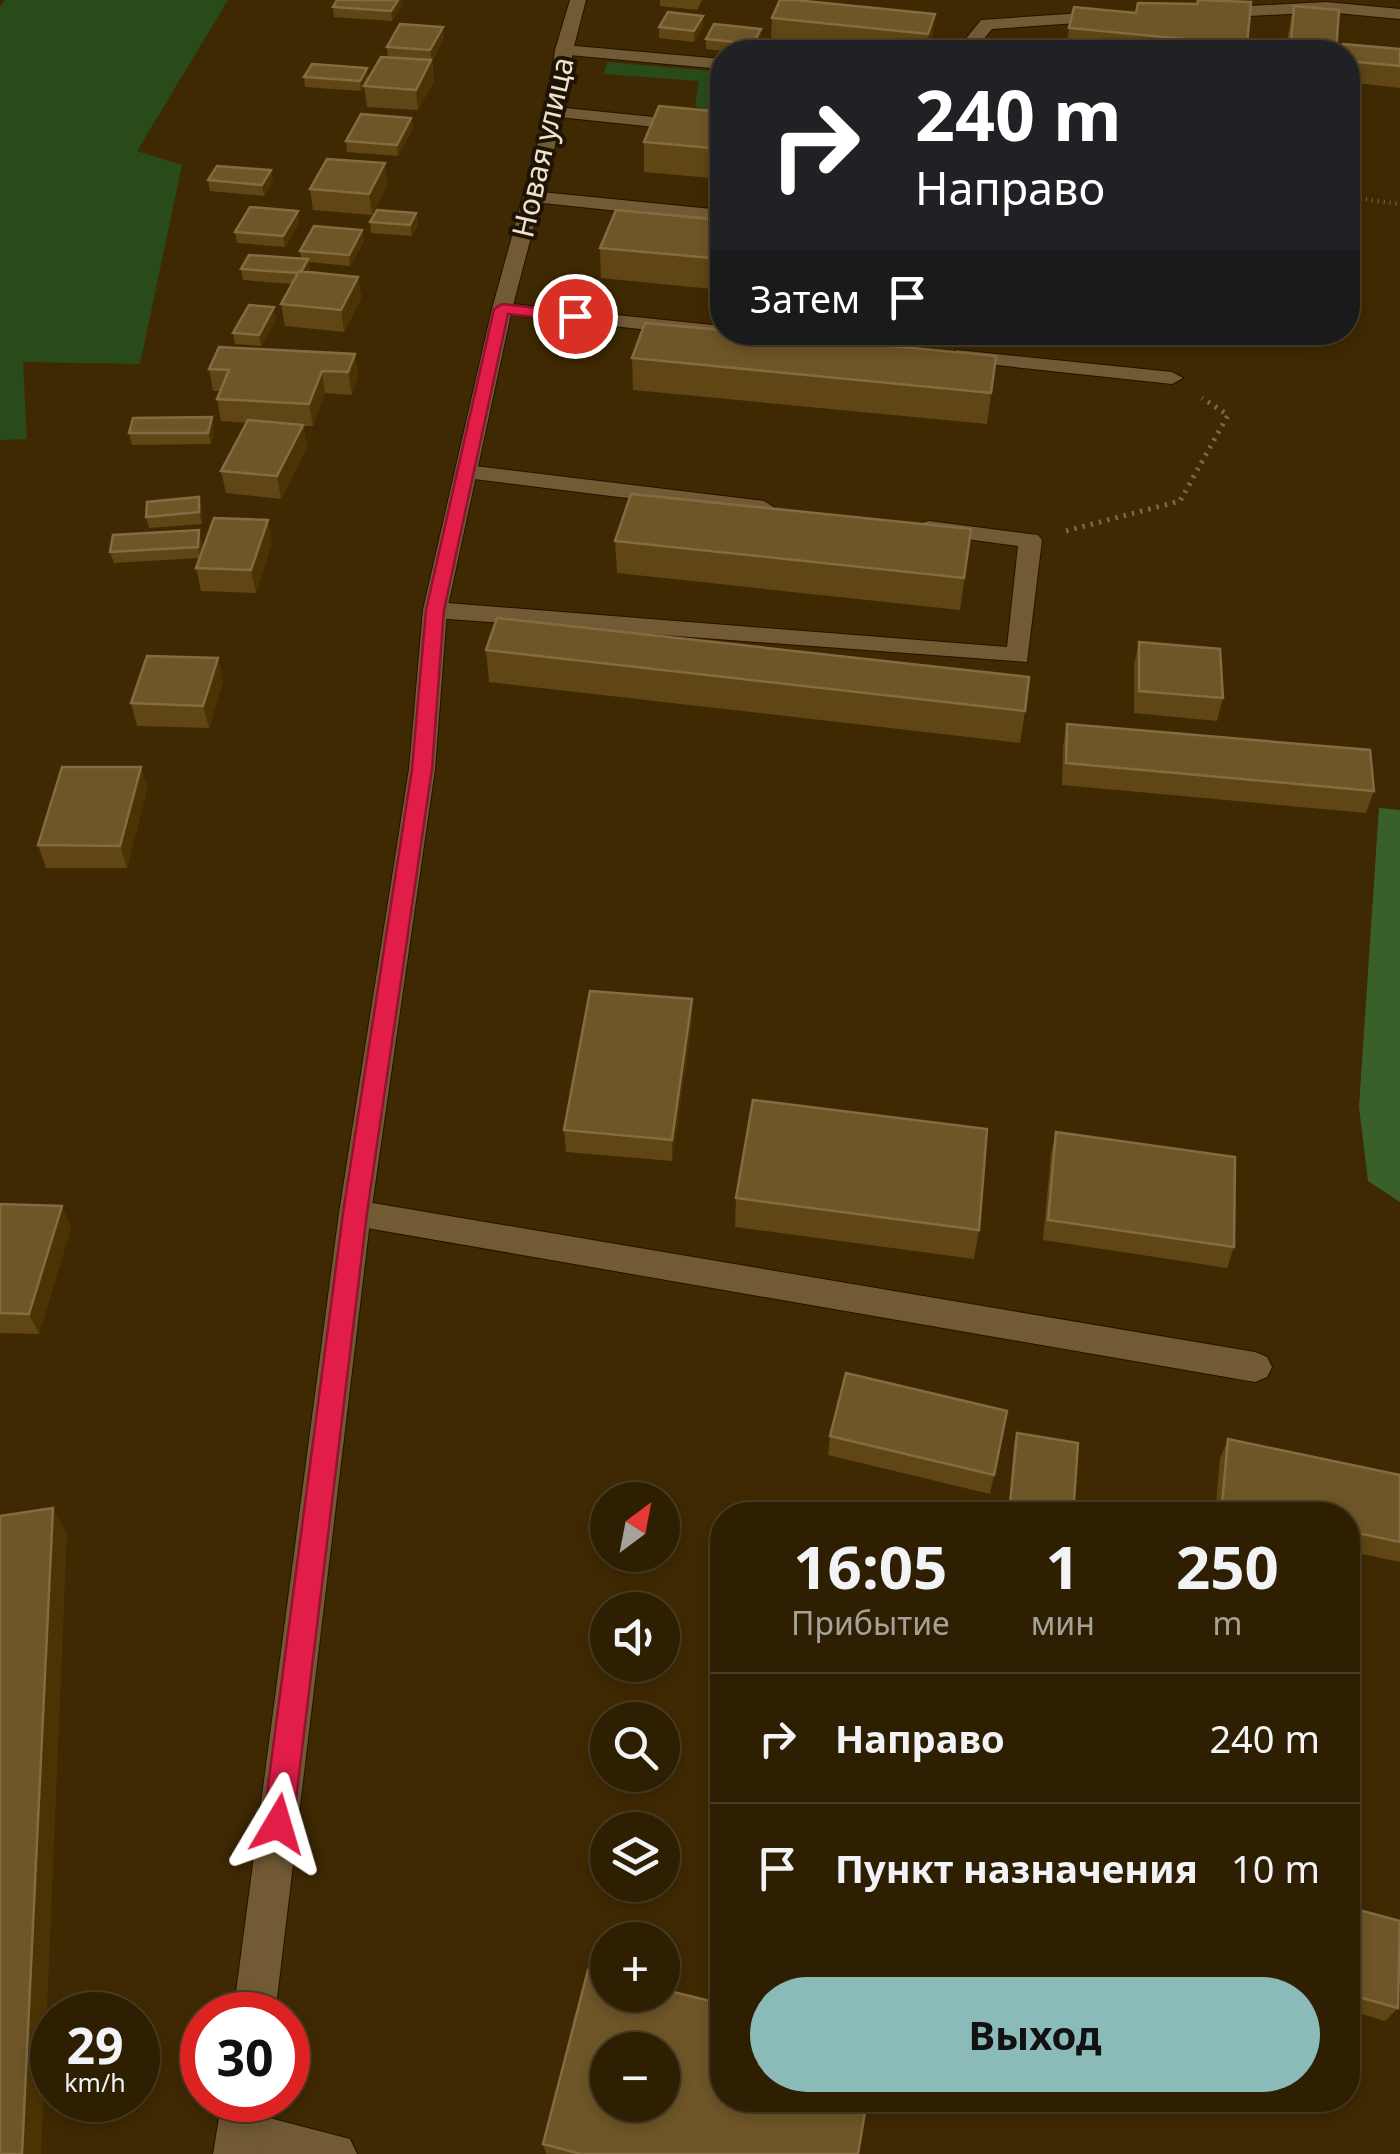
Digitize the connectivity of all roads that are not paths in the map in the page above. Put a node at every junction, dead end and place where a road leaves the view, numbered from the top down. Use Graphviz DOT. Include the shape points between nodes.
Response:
graph roads {
  1 [pos="578,0"];
  2 [pos="1194,14"];
  3 [pos="1400,14"];
  4 [pos="1138,16"];
  5 [pos="974,40"];
  6 [pos="564,50"];
  7 [pos="710,63"];
  8 [pos="555,112"];
  9 [pos="710,128"];
  10 [pos="531,197"];
  11 [pos="710,215"];
  12 [pos="502,309"];
  13 [pos="710,331"];
  14 [pos="942,354"];
  15 [pos="1172,378"];
  16 [pos="466,472"];
  17 [pos="796,512"];
  18 [pos="913,526"];
  19 [pos="435,610"];
  20 [pos="355,1213"];
  21 [pos="1255,1367"];
  22 [pos="257,1992"];
  23 [pos="239,2129"];
  24 [pos="335,2154"];
  1 -- 6 [label="street, Новая улица"];
  2 -- 3 [label="street" via="1326,7"];
  4 -- 5 [label="street" via="987,24"];
  6 -- 7 [label="street"];
  6 -- 8 [label="street, Новая улица"];
  8 -- 9 [label="street"];
  8 -- 10 [label="street, Новая улица"];
  10 -- 11 [label="street"];
  10 -- 12 [label="street, Новая улица"];
  12 -- 13 [label="street"];
  12 -- 16 [label="street, Новая улица"];
  14 -- 15 [label="street"];
  16 -- 17 [label="street"];
  16 -- 19 [label="street, Новая улица"];
  18 -- 19 [label="street" via="1030,540 1018,656"];
  19 -- 20 [label="street, Новая улица" via="422,769"];
  20 -- 21 [label="street"];
  20 -- 22 [label="street, Новая улица"];
  23 -- 24 [label="street"];
}
